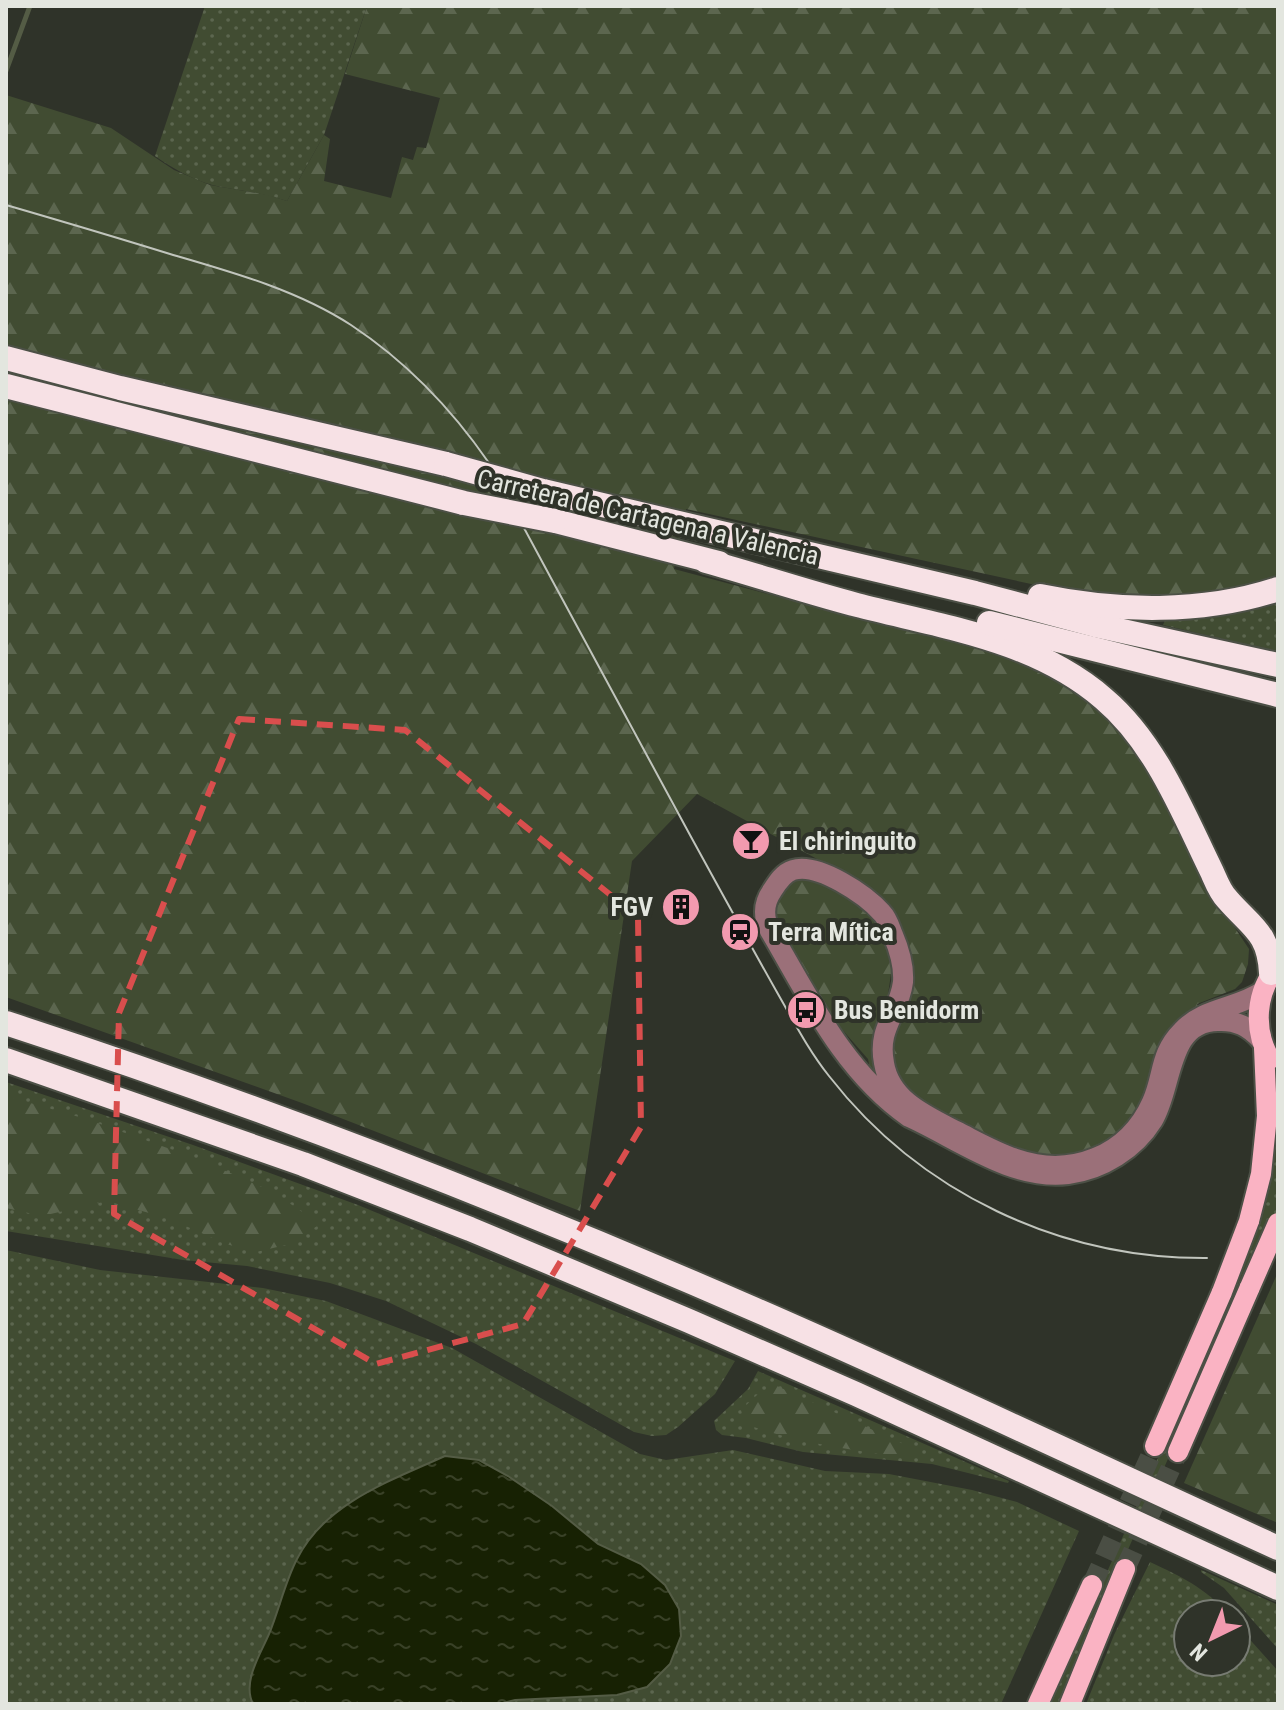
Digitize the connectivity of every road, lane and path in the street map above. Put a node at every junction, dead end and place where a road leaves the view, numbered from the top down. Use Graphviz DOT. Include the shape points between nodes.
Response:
graph roads {
  1 [pos="6,358"];
  2 [pos="6,386"];
  3 [pos="729,535"];
  4 [pos="706,561"];
  5 [pos="1278,589"];
  6 [pos="1278,665"];
  7 [pos="1278,695"];
  8 [pos="1271,977"];
  9 [pos="6,1023"];
  10 [pos="1262,1044"];
  11 [pos="6,1060"];
  12 [pos="1278,1073"];
  13 [pos="1278,1223"];
  14 [pos="1155,1446"];
  15 [pos="1178,1452"];
  16 [pos="1278,1548"];
  17 [pos="1125,1569"];
  18 [pos="1092,1585"];
  19 [pos="1278,1588"];
  20 [pos="1038,1704"];
  21 [pos="1070,1704"];
  1 -- 3 [label="highway, Carretera de Cartagena a Valencia, bridge"];
  2 -- 4 [label="highway, Carretera de Cartagena a Valencia, bridge"];
  3 -- 5 [label="highway" via="775,539 1062,600 1204,606"];
  3 -- 6 [label="highway, Carretera de Cartagena a Valencia"];
  4 -- 7 [label="highway, Carretera de Cartagena a Valencia" via="995,624"];
  4 -- 8 [label="highway" via="1004,642 1049,661 1104,699 1146,746 1224,897 1266,941"];
  8 -- 10 [label="main road" via="1259,1016"];
  8 -- 10 [label="street" via="1184,1028 1164,1056 1147,1112 1117,1147 1082,1164 1033,1164 919,1111 892,1086 884,1065 883,1034 903,982 899,949 885,916 857,891 818,871 792,870 767,898 770,931 819,1018 871,1083 909,1117 1017,1169 1067,1174 1120,1155 1153,1120 1175,1051 1206,1021 1232,1021 1252,1030"];
  9 -- 16 [label="highway" via="468,1188 763,1313"];
  10 -- 12 [label="main road"];
  10 -- 14 [label="main road, bridge" via="1267,1116 1249,1221"];
  11 -- 19 [label="highway" via="303,1164 558,1266 856,1394"];
  13 -- 15 [label="main road, bridge"];
  17 -- 21 [label="main road"];
  18 -- 20 [label="main road"];
}
